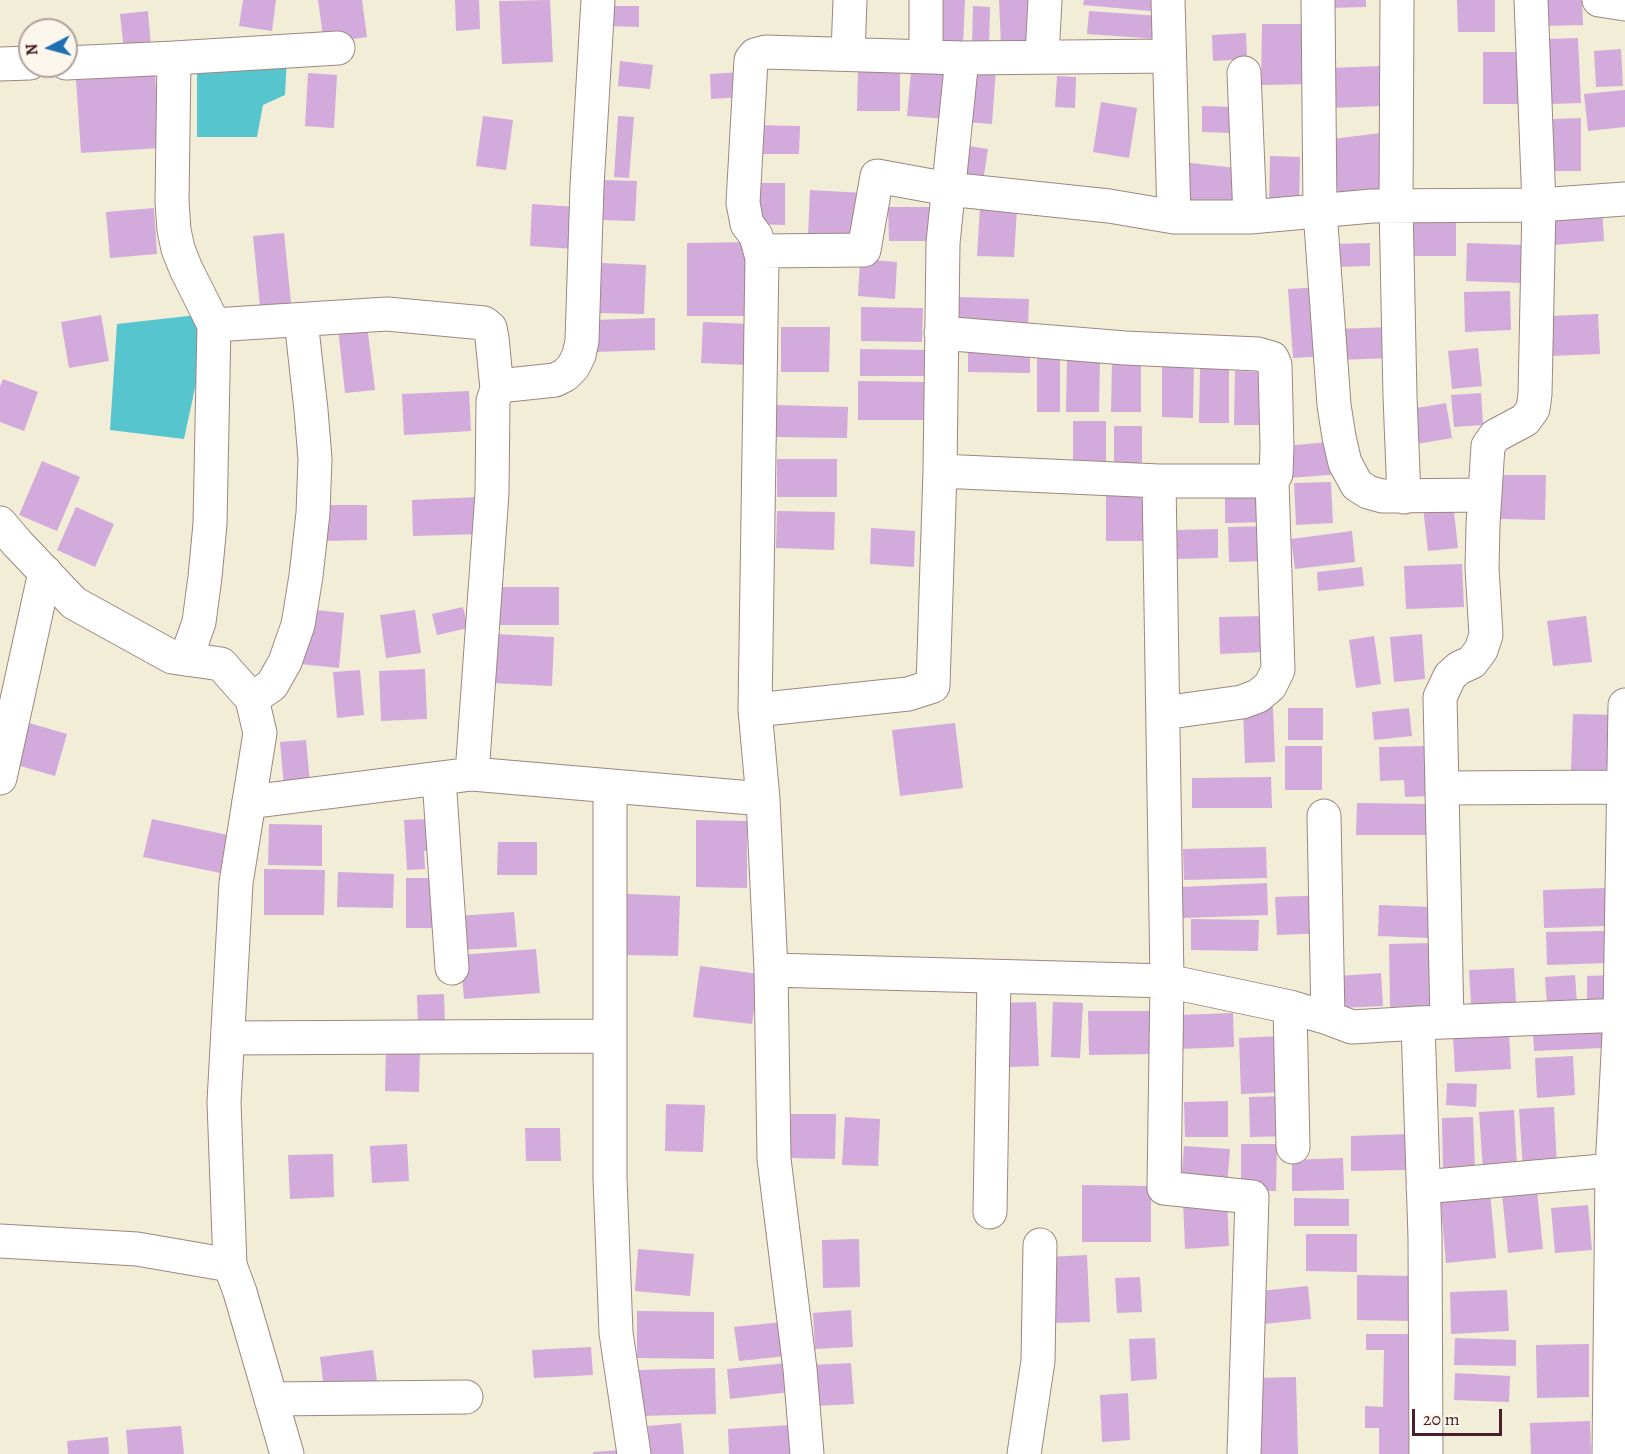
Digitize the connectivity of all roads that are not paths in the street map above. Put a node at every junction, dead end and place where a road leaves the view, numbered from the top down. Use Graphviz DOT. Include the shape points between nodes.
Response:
graph roads {
  1 [pos="598,0"];
  2 [pos="850,0"];
  3 [pos="926,0"];
  4 [pos="1045,0"];
  5 [pos="1168,0"];
  6 [pos="1318,0"];
  7 [pos="1397,0"];
  8 [pos="1531,0"];
  9 [pos="1599,0"];
  10 [pos="1625,4"];
  11 [pos="338,48"];
  12 [pos="848,54"];
  13 [pos="1042,56"];
  14 [pos="1168,56"];
  15 [pos="926,57"];
  16 [pos="174,58"];
  17 [pos="962,58"];
  18 [pos="78,62"];
  19 [pos="18,63"];
  20 [pos="0,64"];
  21 [pos="1244,73"];
  22 [pos="948,189"];
  23 [pos="1625,199"];
  24 [pos="1539,204"];
  25 [pos="1396,205"];
  26 [pos="1320,211"];
  27 [pos="1174,217"];
  28 [pos="1250,217"];
  29 [pos="761,251"];
  30 [pos="302,320"];
  31 [pos="214,325"];
  32 [pos="941,333"];
  33 [pos="497,389"];
  34 [pos="940,471"];
  35 [pos="1159,481"];
  36 [pos="1272,481"];
  37 [pos="1485,495"];
  38 [pos="1404,497"];
  39 [pos="0,523"];
  40 [pos="45,572"];
  41 [pos="186,659"];
  42 [pos="252,699"];
  43 [pos="1625,705"];
  44 [pos="755,710"];
  45 [pos="7,711"];
  46 [pos="1163,713"];
  47 [pos="472,774"];
  48 [pos="0,778"];
  49 [pos="439,779"];
  50 [pos="610,786"];
  51 [pos="1624,786"];
  52 [pos="1442,788"];
  53 [pos="763,799"];
  54 [pos="249,802"];
  55 [pos="1324,816"];
  56 [pos="452,968"];
  57 [pos="771,970"];
  58 [pos="994,977"];
  59 [pos="1167,981"];
  60 [pos="1290,1008"];
  61 [pos="1622,1015"];
  62 [pos="1328,1018"];
  63 [pos="1432,1022"];
  64 [pos="610,1036"];
  65 [pos="228,1038"];
  66 [pos="1293,1147"];
  67 [pos="1618,1170"];
  68 [pos="1424,1187"];
  69 [pos="990,1212"];
  70 [pos="0,1241"];
  71 [pos="1040,1245"];
  72 [pos="230,1265"];
  73 [pos="1618,1291"];
  74 [pos="466,1396"];
  75 [pos="271,1399"];
  76 [pos="286,1454"];
  77 [pos="634,1454"];
  78 [pos="807,1454"];
  79 [pos="1024,1454"];
  80 [pos="1244,1454"];
  81 [pos="1426,1454"];
  82 [pos="1609,1454"];
  1 -- 33 [label="street" via="579,355 566,375 555,380"];
  2 -- 12 [label="street"];
  3 -- 15 [label="street"];
  4 -- 13 [label="street"];
  5 -- 14 [label="street"];
  6 -- 26 [label="street"];
  7 -- 25 [label="street"];
  8 -- 24 [label="street"];
  9 -- 10 [label="street"];
  11 -- 16 [label="street"];
  12 -- 15 [label="street"];
  12 -- 29 [label="street" via="766,52 751,60 743,203 747,224"];
  13 -- 14 [label="street"];
  13 -- 17 [label="street"];
  14 -- 27 [label="street"];
  15 -- 17 [label="street"];
  16 -- 18 [label="street"];
  16 -- 31 [label="street" via="174,230 186,269"];
  17 -- 22 [label="street"];
  19 -- 20 [label="street"];
  21 -- 28 [label="street"];
  22 -- 27 [label="street"];
  22 -- 29 [label="street" via="877,176 864,250"];
  22 -- 32 [label="street"];
  23 -- 24 [label="street"];
  24 -- 25 [label="street"];
  24 -- 37 [label="street" via="1533,409 1525,420 1495,436 1488,446"];
  25 -- 26 [label="street"];
  25 -- 38 [label="street"];
  26 -- 28 [label="street"];
  26 -- 38 [label="street" via="1334,405 1345,464 1357,484 1368,492"];
  27 -- 28 [label="street"];
  29 -- 44 [label="street"];
  30 -- 31 [label="street"];
  30 -- 33 [label="street" via="387,314 484,323 492,338"];
  30 -- 42 [label="street" via="315,459 306,576 298,625 285,662 272,685"];
  31 -- 41 [label="street" via="210,524 199,622"];
  32 -- 34 [label="street"];
  32 -- 36 [label="street" via="1272,358 1277,447"];
  33 -- 47 [label="street" via="493,401 492,493"];
  34 -- 35 [label="street"];
  34 -- 44 [label="street" via="933,686 908,694"];
  35 -- 36 [label="street"];
  35 -- 46 [label="street"];
  36 -- 46 [label="street" via="1278,670 1270,686 1242,702"];
  37 -- 38 [label="street"];
  37 -- 52 [label="street" via="1482,568 1486,635 1481,651 1450,676 1440,697"];
  39 -- 40 [label="street"];
  40 -- 41 [label="street" via="74,603 172,657"];
  40 -- 45 [label="street"];
  41 -- 42 [label="street" via="221,664"];
  42 -- 54 [label="street" via="260,733"];
  43 -- 51 [label="street"];
  44 -- 53 [label="street"];
  45 -- 48 [label="street"];
  46 -- 59 [label="street"];
  47 -- 49 [label="street"];
  47 -- 50 [label="street"];
  49 -- 54 [label="street"];
  49 -- 56 [label="street"];
  50 -- 53 [label="street"];
  50 -- 64 [label="street"];
  51 -- 52 [label="street"];
  51 -- 61 [label="street"];
  52 -- 63 [label="street"];
  53 -- 57 [label="street"];
  54 -- 65 [label="street" via="236,882"];
  55 -- 62 [label="street"];
  57 -- 58 [label="street"];
  57 -- 78 [label="street" via="774,1159"];
  58 -- 59 [label="street"];
  58 -- 69 [label="street"];
  59 -- 60 [label="street"];
  59 -- 80 [label="street" via="1164,1188 1252,1197"];
  60 -- 62 [label="street"];
  60 -- 66 [label="street"];
  61 -- 63 [label="street"];
  61 -- 67 [label="street"];
  62 -- 63 [label="street" via="1352,1027"];
  63 -- 68 [label="street"];
  64 -- 65 [label="street"];
  64 -- 77 [label="street" via="616,1333"];
  65 -- 72 [label="street" via="224,1102"];
  67 -- 68 [label="street"];
  67 -- 73 [label="street"];
  68 -- 81 [label="street"];
  70 -- 72 [label="street" via="137,1249"];
  71 -- 79 [label="street" via="1038,1361"];
  72 -- 75 [label="street"];
  73 -- 82 [label="street"];
  74 -- 75 [label="street"];
  75 -- 76 [label="street"];
}
